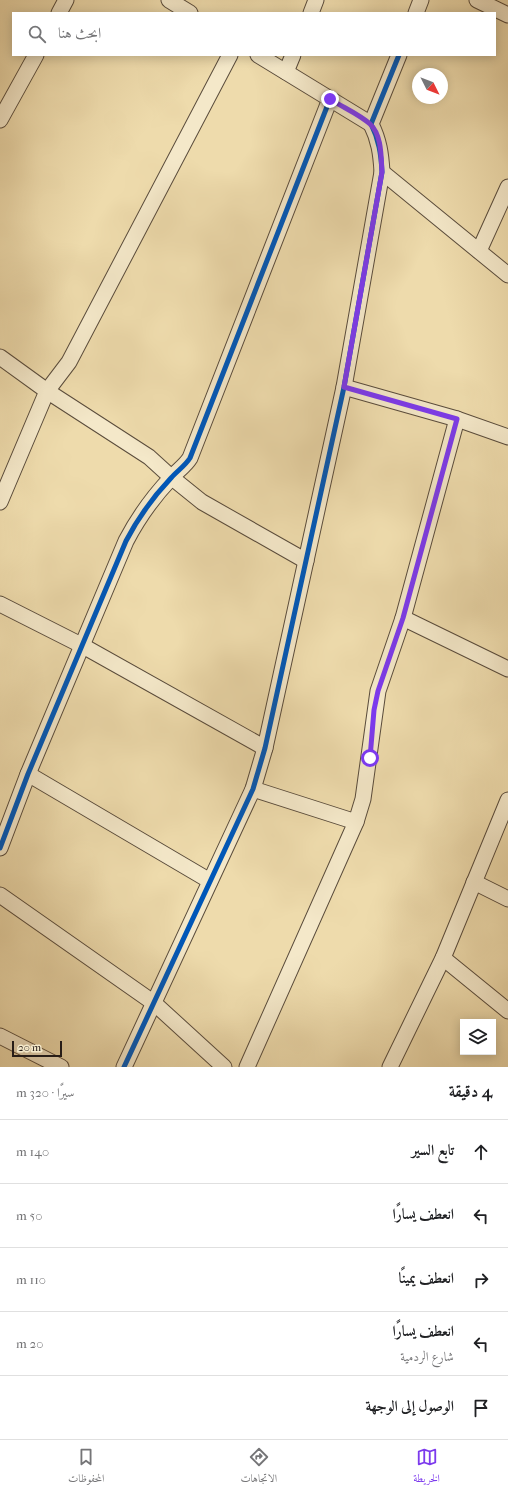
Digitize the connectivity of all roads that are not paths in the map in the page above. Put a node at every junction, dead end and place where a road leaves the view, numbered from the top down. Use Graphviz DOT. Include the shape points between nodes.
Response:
graph roads {
  1 [pos="66,0"];
  2 [pos="171,0"];
  3 [pos="316,0"];
  4 [pos="421,0"];
  5 [pos="477,0"];
  6 [pos="60,12"];
  7 [pos="189,12"];
  8 [pos="311,12"];
  9 [pos="416,12"];
  10 [pos="508,15"];
  11 [pos="35,56"];
  12 [pos="229,56"];
  13 [pos="260,56"];
  14 [pos="293,56"];
  15 [pos="399,56"];
  16 [pos="286,72"];
  17 [pos="330,99"];
  18 [pos="0,120"];
  19 [pos="371,124"];
  20 [pos="382,172"];
  21 [pos="508,187"];
  22 [pos="479,251"];
  23 [pos="508,275"];
  24 [pos="0,357"];
  25 [pos="344,387"];
  26 [pos="47,391"];
  27 [pos="457,419"];
  28 [pos="508,437"];
  29 [pos="171,477"];
  30 [pos="4,484"];
  31 [pos="0,502"];
  32 [pos="306,561"];
  33 [pos="0,604"];
  34 [pos="403,618"];
  35 [pos="83,646"];
  36 [pos="508,669"];
  37 [pos="265,748"];
  38 [pos="28,774"];
  39 [pos="253,789"];
  40 [pos="508,800"];
  41 [pos="356,822"];
  42 [pos="0,848"];
  43 [pos="210,881"];
  44 [pos="474,882"];
  45 [pos="0,895"];
  46 [pos="508,899"];
  47 [pos="443,958"];
  48 [pos="154,1003"];
  49 [pos="508,1011"];
  50 [pos="0,1036"];
  51 [pos="61,1067"];
  52 [pos="124,1067"];
  53 [pos="224,1067"];
  54 [pos="246,1067"];
  55 [pos="390,1067"];
  1 -- 6 [label="street"];
  2 -- 7 [label="street"];
  3 -- 8 [label="street"];
  4 -- 9 [label="street"];
  5 -- 10 [label="street"];
  11 -- 18 [label="street"];
  12 -- 26 [label="street" via="69,362"];
  13 -- 16 [label="street"];
  14 -- 16 [label="street"];
  15 -- 19 [label="street"];
  16 -- 17 [label="street"];
  17 -- 19 [label="street"];
  17 -- 29 [label="street" via="190,458"];
  19 -- 20 [label="street" via="381,152"];
  20 -- 22 [label="street"];
  20 -- 25 [label="street"];
  21 -- 22 [label="street"];
  22 -- 23 [label="street"];
  24 -- 26 [label="street"];
  25 -- 27 [label="street"];
  25 -- 32 [label="street"];
  26 -- 29 [label="street" via="150,457"];
  26 -- 30 [label="street"];
  27 -- 28 [label="street"];
  27 -- 34 [label="street"];
  29 -- 32 [label="street" via="208,506"];
  29 -- 35 [label="street" via="144,509 126,541"];
  30 -- 31 [label="street"];
  32 -- 37 [label="street"];
  33 -- 35 [label="street"];
  34 -- 36 [label="street"];
  34 -- 41 [label="street" via="378,691 363,799"];
  35 -- 37 [label="street"];
  35 -- 38 [label="street"];
  37 -- 39 [label="street"];
  38 -- 42 [label="street"];
  38 -- 43 [label="street"];
  39 -- 41 [label="street"];
  39 -- 43 [label="street"];
  40 -- 44 [label="street"];
  41 -- 54 [label="street"];
  43 -- 48 [label="street"];
  44 -- 46 [label="street"];
  44 -- 47 [label="street"];
  45 -- 48 [label="street"];
  47 -- 49 [label="street"];
  47 -- 55 [label="street"];
  48 -- 52 [label="street"];
  48 -- 53 [label="street"];
  50 -- 51 [label="street"];
}
